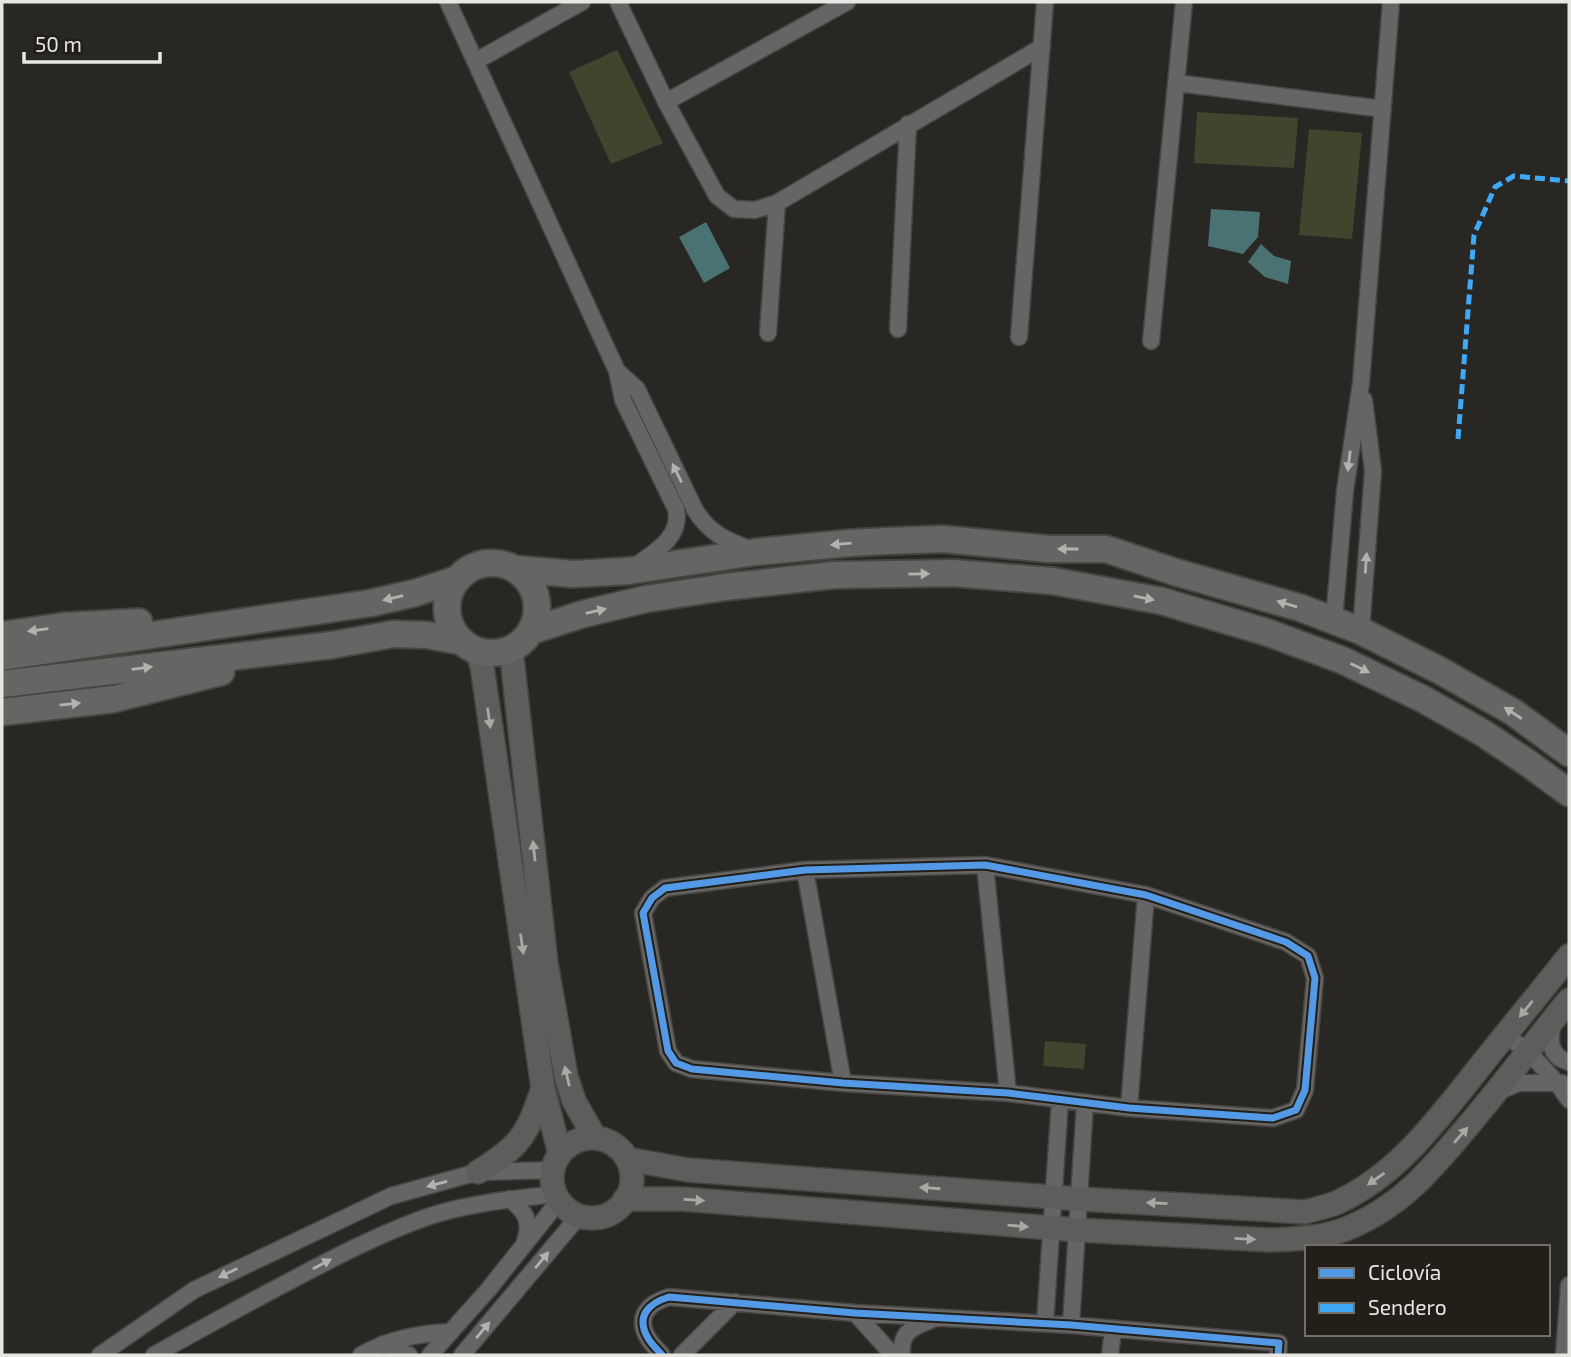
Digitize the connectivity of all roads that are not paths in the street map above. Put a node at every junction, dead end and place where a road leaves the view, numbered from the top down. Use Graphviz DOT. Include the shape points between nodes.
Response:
graph roads {
  1 [pos="448,2"];
  2 [pos="582,2"];
  3 [pos="618,2"];
  4 [pos="847,2"];
  5 [pos="1045,2"];
  6 [pos="1184,2"];
  7 [pos="1391,2"];
  8 [pos="1042,47"];
  9 [pos="475,61"];
  10 [pos="1177,82"];
  11 [pos="666,102"];
  12 [pos="1383,109"];
  13 [pos="908,124"];
  14 [pos="778,203"];
  15 [pos="898,329"];
  16 [pos="768,334"];
  17 [pos="1019,337"];
  18 [pos="1152,341"];
  19 [pos="617,371"];
  20 [pos="1362,383"];
  21 [pos="695,510"];
  22 [pos="678,516"];
  23 [pos="756,552"];
  24 [pos="515,569"];
  25 [pos="628,571"];
  26 [pos="458,579"];
  27 [pos="326,611"];
  28 [pos="1334,620"];
  29 [pos="531,631"];
  30 [pos="1361,631"];
  31 [pos="2,635"];
  32 [pos="332,645"];
  33 [pos="468,646"];
  34 [pos="511,649"];
  35 [pos="2,657"];
  36 [pos="2,684"];
  37 [pos="2,712"];
  38 [pos="1569,752"];
  39 [pos="1569,793"];
  40 [pos="985,865"];
  41 [pos="804,870"];
  42 [pos="1146,895"];
  43 [pos="1569,956"];
  44 [pos="1569,1000"];
  45 [pos="1553,1019"];
  46 [pos="1505,1035"];
  47 [pos="1529,1052"];
  48 [pos="1569,1062"];
  49 [pos="843,1083"];
  50 [pos="1563,1083"];
  51 [pos="543,1087"];
  52 [pos="1499,1090"];
  53 [pos="1007,1093"];
  54 [pos="1060,1100"];
  55 [pos="1569,1100"];
  56 [pos="1085,1102"];
  57 [pos="1129,1108"];
  58 [pos="595,1138"];
  59 [pos="627,1160"];
  60 [pos="556,1162"];
  61 [pos="478,1172"];
  62 [pos="557,1197"];
  63 [pos="1053,1197"];
  64 [pos="509,1199"];
  65 [pos="625,1199"];
  66 [pos="1079,1199"];
  67 [pos="579,1216"];
  68 [pos="1051,1228"];
  69 [pos="1077,1230"];
  70 [pos="523,1245"];
  71 [pos="503,1271"];
  72 [pos="1569,1285"];
  73 [pos="520,1286"];
  74 [pos="735,1302"];
  75 [pos="855,1313"];
  76 [pos="936,1317"];
  77 [pos="1045,1323"];
  78 [pos="1071,1325"];
  79 [pos="1114,1329"];
  80 [pos="451,1332"];
  81 [pos="383,1344"];
  82 [pos="100,1355"];
  83 [pos="155,1355"];
  84 [pos="361,1355"];
  85 [pos="409,1355"];
  86 [pos="430,1355"];
  87 [pos="462,1355"];
  88 [pos="662,1355"];
  89 [pos="682,1355"];
  90 [pos="892,1355"];
  91 [pos="902,1355"];
  92 [pos="1110,1355"];
  93 [pos="1278,1355"];
  94 [pos="1564,1355"];
  1 -- 9 [label="street"];
  2 -- 9 [label="street"];
  3 -- 11 [label="street"];
  4 -- 11 [label="street"];
  5 -- 8 [label="street"];
  6 -- 10 [label="street"];
  7 -- 12 [label="street"];
  8 -- 13 [label="street"];
  8 -- 17 [label="street"];
  9 -- 19 [label="street"];
  10 -- 12 [label="street"];
  10 -- 18 [label="street"];
  11 -- 14 [label="street" via="717,197 734,209 755,210"];
  12 -- 20 [label="street"];
  13 -- 14 [label="street"];
  13 -- 15 [label="street"];
  14 -- 16 [label="street"];
  21 -- 19 [label="street, one-way" via="637,389"];
  19 -- 22 [label="street" via="623,400"];
  20 -- 28 [label="street, one-way" via="1345,491"];
  30 -- 20 [label="street, one-way" via="1373,471"];
  21 -- 22 [label="street"];
  21 -- 23 [label="street" via="721,538"];
  22 -- 25 [label="street" via="674,534"];
  23 -- 25 [label="main road"];
  28 -- 23 [label="main road, one-way" via="1106,549 943,539"];
  24 -- 25 [label="main road" via="573,575"];
  24 -- 26 [label="main road" via="504,564 479,565"];
  24 -- 29 [label="main road" via="533,589 537,603"];
  26 -- 27 [label="main road, one-way"];
  26 -- 33 [label="main road" via="447,603 447,617"];
  27 -- 31 [label="main road, one-way" via="64,626"];
  27 -- 35 [label="main road"];
  28 -- 30 [label="main road"];
  29 -- 34 [label="main road"];
  29 -- 39 [label="main road, one-way" via="646,599 834,575 953,573 1054,581 1162,601 1342,660 1483,733"];
  38 -- 30 [label="main road, one-way" via="1513,712"];
  32 -- 33 [label="main road" via="393,634 427,635"];
  36 -- 32 [label="main road, one-way"];
  37 -- 32 [label="main road, one-way" via="114,699"];
  33 -- 34 [label="main road" via="489,653"];
  33 -- 51 [label="street, one-way" via="482,666"];
  58 -- 34 [label="street, one-way" via="573,1101 546,963"];
  40 -- 41 [label="street"];
  40 -- 42 [label="street"];
  40 -- 53 [label="street"];
  41 -- 49 [label="street"];
  41 -- 49 [label="street" via="664,888 652,898 643,913 665,1039 676,1063 692,1069"];
  42 -- 57 [label="street"];
  42 -- 57 [label="street" via="1286,942 1308,956 1315,978 1305,1090 1296,1110 1273,1118"];
  43 -- 46 [label="street, one-way"];
  44 -- 45 [label="street"];
  45 -- 47 [label="street"];
  45 -- 48 [label="street" via="1551,1047 1556,1056"];
  46 -- 47 [label="street"];
  46 -- 66 [label="street, one-way" via="1401,1160 1334,1204 1305,1212"];
  47 -- 50 [label="street"];
  47 -- 52 [label="street"];
  49 -- 53 [label="street"];
  50 -- 52 [label="street" via="1519,1083"];
  50 -- 55 [label="street"];
  51 -- 60 [label="street"];
  51 -- 61 [label="street" via="521,1140"];
  69 -- 52 [label="street, one-way" via="1270,1240 1352,1227 1411,1190"];
  53 -- 54 [label="street"];
  54 -- 56 [label="street"];
  54 -- 63 [label="street"];
  56 -- 57 [label="street"];
  56 -- 66 [label="street"];
  58 -- 59 [label="street" via="608,1141"];
  58 -- 60 [label="street" via="570,1144"];
  63 -- 59 [label="street, one-way" via="688,1170"];
  59 -- 65 [label="street" via="631,1186"];
  60 -- 61 [label="street"];
  60 -- 62 [label="street" via="552,1182"];
  61 -- 82 [label="street, one-way" via="391,1196 269,1253 194,1290"];
  62 -- 64 [label="street"];
  62 -- 67 [label="street"];
  62 -- 70 [label="street"];
  63 -- 66 [label="street"];
  63 -- 68 [label="street"];
  64 -- 70 [label="street" via="527,1219"];
  83 -- 64 [label="street, one-way" via="353,1248 430,1216"];
  65 -- 67 [label="street" via="605,1215"];
  65 -- 68 [label="street, one-way" via="682,1199"];
  66 -- 69 [label="street"];
  73 -- 67 [label="street, one-way"];
  68 -- 69 [label="street"];
  68 -- 77 [label="street"];
  69 -- 78 [label="street"];
  70 -- 71 [label="street"];
  71 -- 73 [label="street"];
  71 -- 80 [label="street"];
  72 -- 94 [label="street"];
  87 -- 73 [label="street, one-way"];
  74 -- 75 [label="street"];
  74 -- 88 [label="street" via="669,1297 655,1301 645,1310 643,1324"];
  74 -- 89 [label="street"];
  75 -- 76 [label="street"];
  75 -- 90 [label="street"];
  76 -- 77 [label="street"];
  76 -- 91 [label="street" via="909,1330 901,1344"];
  77 -- 78 [label="street"];
  78 -- 79 [label="street"];
  79 -- 92 [label="street"];
  79 -- 93 [label="street" via="1279,1343"];
  80 -- 81 [label="street"];
  80 -- 86 [label="street"];
  81 -- 84 [label="street"];
  81 -- 85 [label="street"];
}
